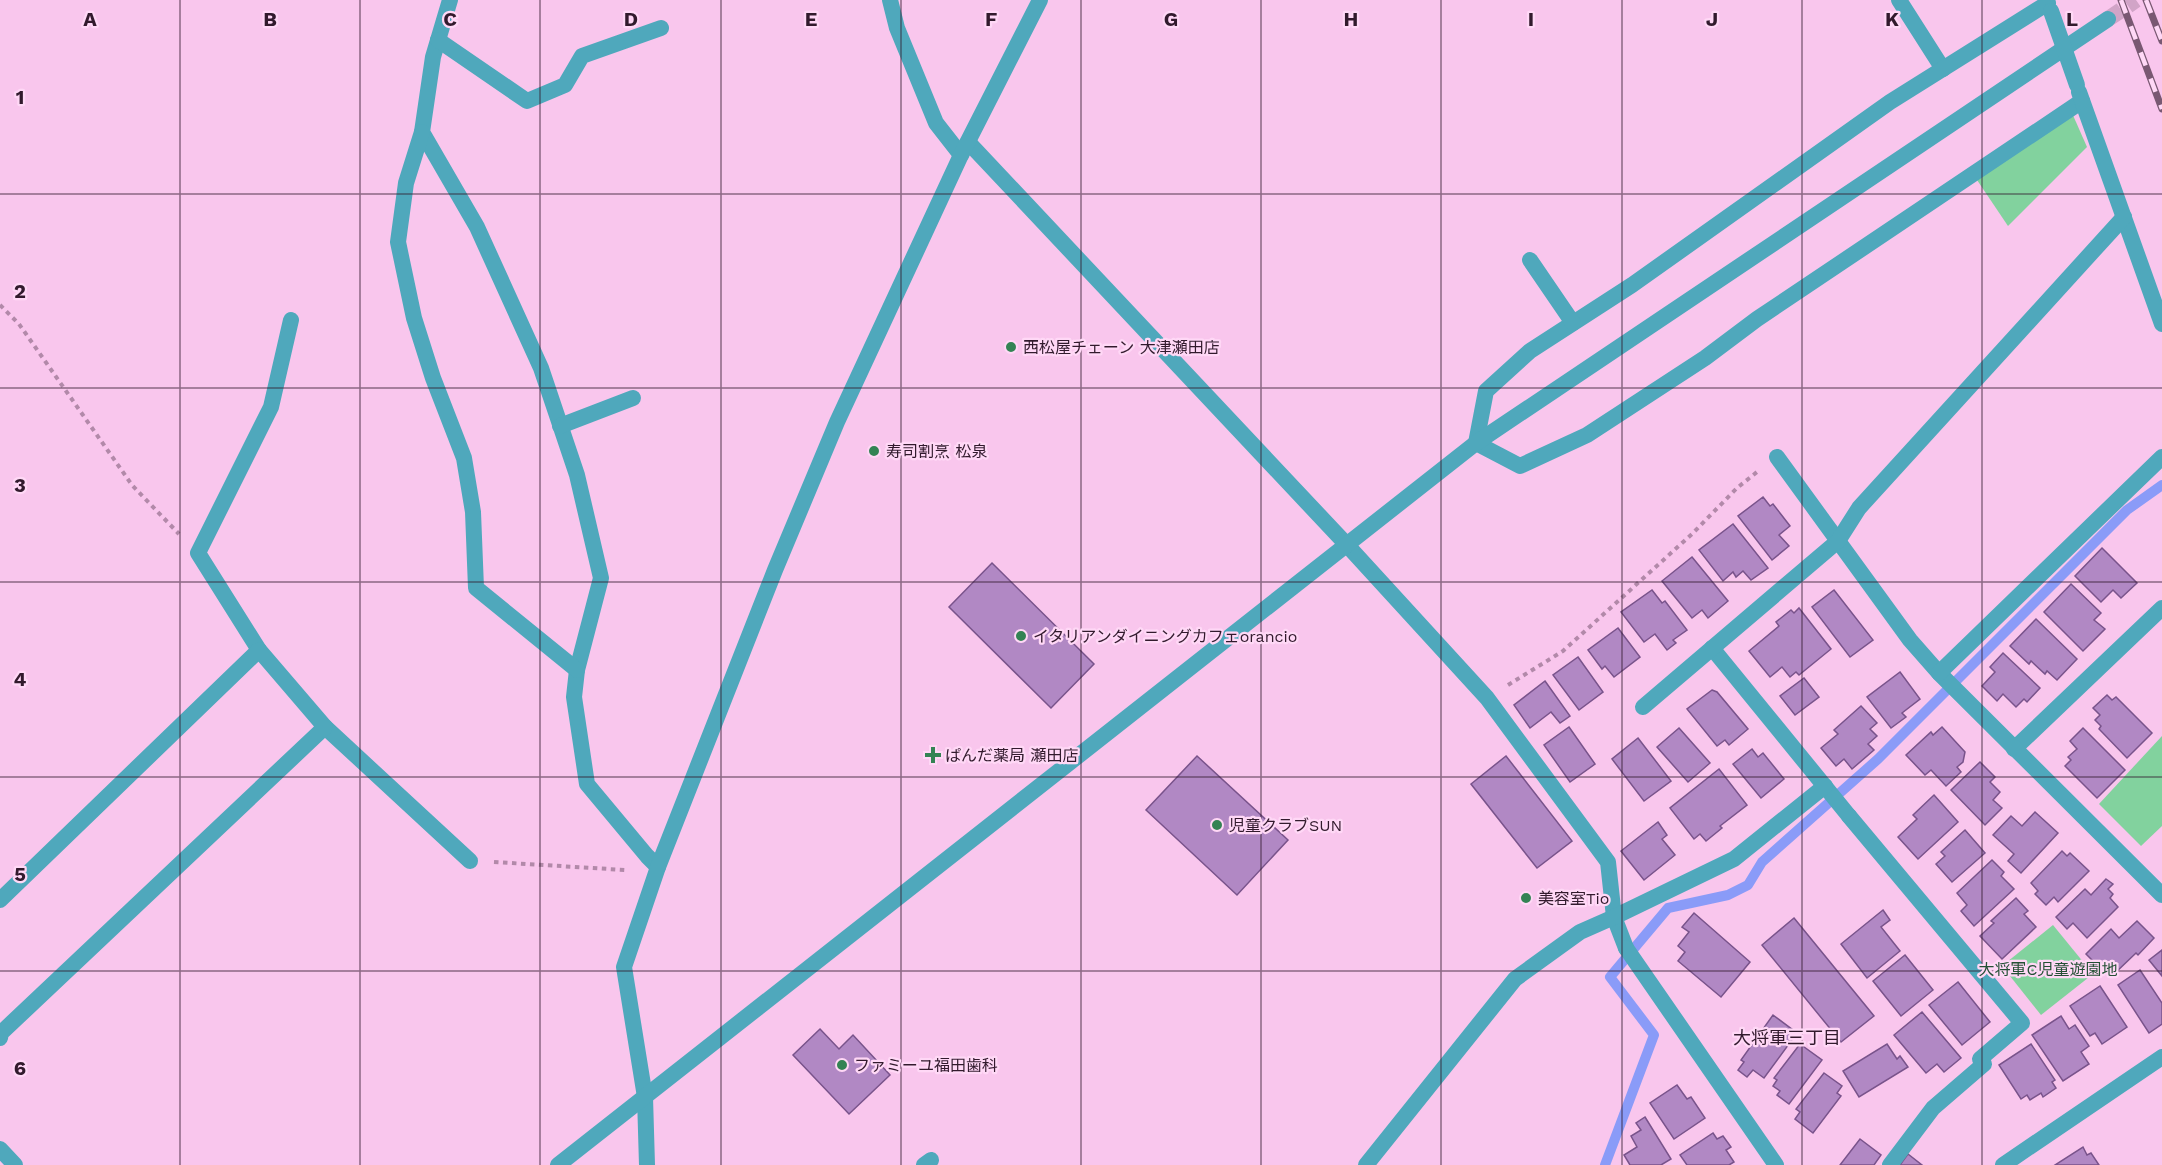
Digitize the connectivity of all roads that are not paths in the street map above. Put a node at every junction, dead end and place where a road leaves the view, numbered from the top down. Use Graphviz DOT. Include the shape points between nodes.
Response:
graph roads {
  1 [pos="450,0"];
  2 [pos="890,0"];
  3 [pos="1040,0"];
  4 [pos="1899,0"];
  5 [pos="2049,5"];
  6 [pos="2108,19"];
  7 [pos="661,28"];
  8 [pos="438,40"];
  9 [pos="1943,69"];
  10 [pos="2080,93"];
  11 [pos="422,132"];
  12 [pos="964,148"];
  13 [pos="2124,217"];
  14 [pos="1530,260"];
  15 [pos="291,320"];
  16 [pos="1573,323"];
  17 [pos="2162,324"];
  18 [pos="633,398"];
  19 [pos="560,426"];
  20 [pos="1476,443"];
  21 [pos="1777,457"];
  22 [pos="2162,457"];
  23 [pos="1838,541"];
  24 [pos="1347,545"];
  25 [pos="2162,608"];
  26 [pos="1712,648"];
  27 [pos="259,650"];
  28 [pos="577,670"];
  29 [pos="1940,674"];
  30 [pos="1643,706"];
  31 [pos="325,727"];
  32 [pos="2014,749"];
  33 [pos="1826,788"];
  34 [pos="470,861"];
  35 [pos="652,862"];
  36 [pos="2162,895"];
  37 [pos="0,900"];
  38 [pos="1614,917"];
  39 [pos="0,1032"];
  40 [pos="0,1038"];
  41 [pos="2162,1057"];
  42 [pos="645,1097"];
  43 [pos="0,1149"];
  44 [pos="15,1165"];
  45 [pos="558,1165"];
  46 [pos="647,1165"];
  47 [pos="1366,1165"];
  48 [pos="1776,1165"];
  49 [pos="1890,1165"];
  50 [pos="2003,1165"];
  1 -- 8 [label="street"];
  2 -- 12 [label="street" via="897,28 936,123"];
  3 -- 12 [label="street"];
  4 -- 9 [label="street"];
  5 -- 9 [label="street"];
  5 -- 10 [label="street, bridge"];
  6 -- 20 [label="street"];
  7 -- 8 [label="street" via="582,56 565,85 527,101"];
  8 -- 11 [label="street"];
  9 -- 16 [label="street"];
  10 -- 13 [label="street"];
  10 -- 20 [label="street" via="1705,357 1587,435 1520,466"];
  11 -- 19 [label="street" via="477,227 541,368"];
  11 -- 28 [label="street" via="406,183 398,242 414,318 464,458 473,512 476,588"];
  12 -- 24 [label="street"];
  12 -- 35 [label="street" via="837,422"];
  13 -- 17 [label="street"];
  13 -- 23 [label="street" via="1858,508"];
  14 -- 16 [label="street"];
  15 -- 27 [label="street" via="271,407 198,554"];
  16 -- 20 [label="street" via="1530,351 1486,391"];
  18 -- 19 [label="street"];
  19 -- 28 [label="street" via="577,475 601,578"];
  20 -- 24 [label="street"];
  21 -- 23 [label="street"];
  22 -- 29 [label="street"];
  23 -- 26 [label="street"];
  23 -- 29 [label="street"];
  24 -- 38 [label="street" via="1487,698 1608,862"];
  24 -- 42 [label="street"];
  25 -- 32 [label="street"];
  26 -- 30 [label="street"];
  26 -- 33 [label="street"];
  27 -- 31 [label="street"];
  27 -- 37 [label="street"];
  28 -- 35 [label="street" via="574,697 587,784"];
  29 -- 32 [label="street"];
  31 -- 34 [label="street"];
  31 -- 39 [label="street"];
  32 -- 36 [label="street"];
  33 -- 38 [label="street" via="1734,859"];
  33 -- 49 [label="street" via="2022,1023 1980,1059 1984,1064 1934,1108"];
  35 -- 42 [label="street" via="624,967"];
  38 -- 47 [label="street" via="1580,932 1515,979"];
  38 -- 48 [label="street" via="1626,948"];
  39 -- 40 [label="street"];
  41 -- 50 [label="street"];
  42 -- 45 [label="street"];
  42 -- 46 [label="street"];
  43 -- 44 [label="street"];
}
